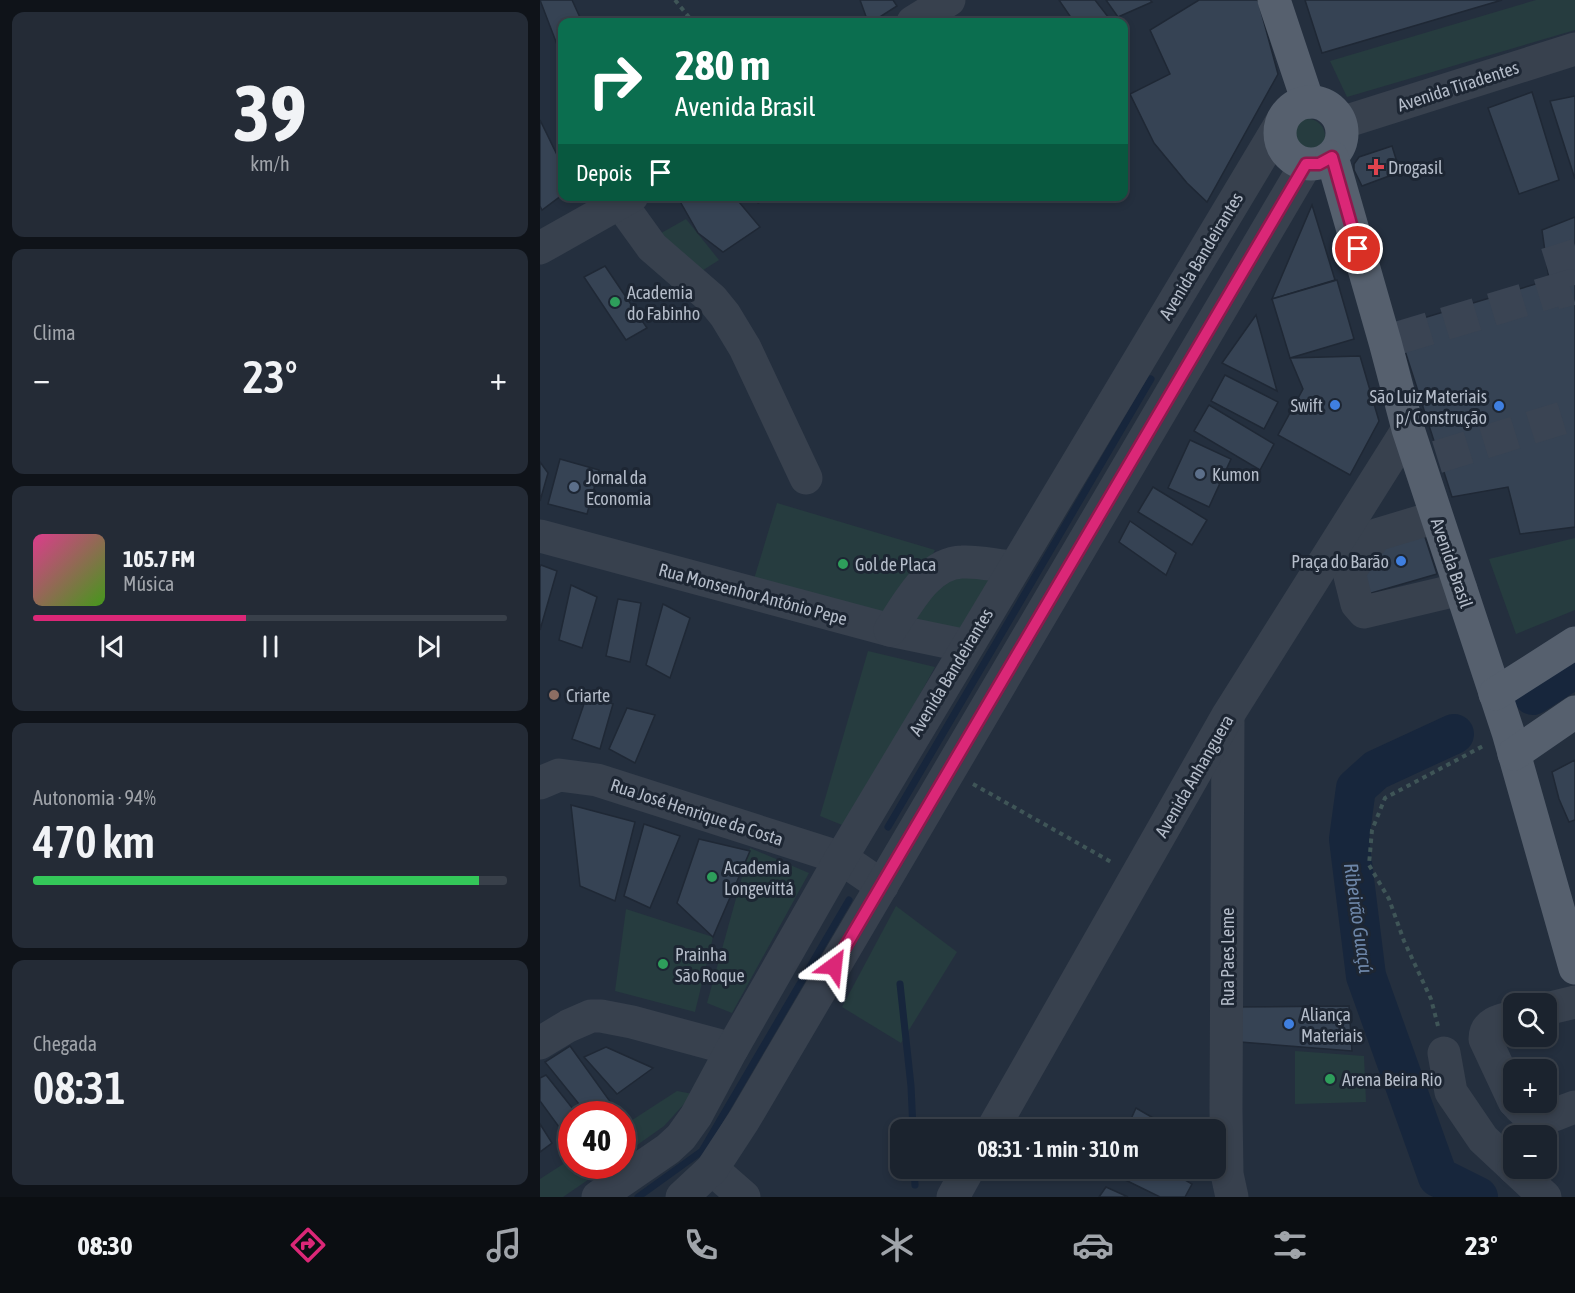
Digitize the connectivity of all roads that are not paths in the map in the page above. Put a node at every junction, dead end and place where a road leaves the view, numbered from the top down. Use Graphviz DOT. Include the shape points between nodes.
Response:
graph roads {
  1 [pos="950,0"];
  2 [pos="1274,0"];
  3 [pos="920,18"];
  4 [pos="1575,49"];
  5 [pos="1308,102"];
  6 [pos="1281,123"];
  7 [pos="1341,123"];
  8 [pos="1319,161"];
  9 [pos="624,201"];
  10 [pos="627,201"];
  11 [pos="540,248"];
  12 [pos="1170,306"];
  13 [pos="1209,330"];
  14 [pos="1408,429"];
  15 [pos="806,478"];
  16 [pos="1436,517"];
  17 [pos="540,536"];
  18 [pos="1014,567"];
  19 [pos="1461,589"];
  20 [pos="890,630"];
  21 [pos="1575,642"];
  22 [pos="967,646"];
  23 [pos="1495,694"];
  24 [pos="1575,712"];
  25 [pos="1228,716"];
  26 [pos="1511,743"];
  27 [pos="540,783"];
  28 [pos="841,858"];
  29 [pos="882,886"];
  30 [pos="1575,968"];
  31 [pos="1575,1002"];
  32 [pos="1557,1006"];
  33 [pos="1503,1020"];
  34 [pos="540,1043"];
  35 [pos="732,1049"];
  36 [pos="1444,1053"];
  37 [pos="1503,1078"];
  38 [pos="1575,1107"];
  39 [pos="1523,1113"];
  40 [pos="998,1119"];
  41 [pos="1503,1158"];
  42 [pos="712,1169"];
  43 [pos="963,1179"];
  44 [pos="1526,1179"];
  45 [pos="1224,1189"];
  46 [pos="598,1197"];
  47 [pos="682,1197"];
  48 [pos="744,1197"];
  49 [pos="953,1197"];
  50 [pos="1545,1197"];
  1 -- 3 [label="street"];
  2 -- 5 [label="main road"];
  4 -- 7 [label="street, Avenida Tiradentes"];
  5 -- 6 [label="main road" via="1297,105"];
  5 -- 7 [label="main road" via="1333,111"];
  6 -- 8 [label="main road" via="1281,145 1287,154 1296,161"];
  6 -- 12 [label="street, Avenida Bandeirantes"];
  7 -- 8 [label="main road" via="1341,141"];
  8 -- 13 [label="street"];
  8 -- 14 [label="main road, Avenida Brasil" via="1391,340"];
  9 -- 11 [label="street"];
  10 -- 15 [label="street" via="652,247 725,315 745,348"];
  12 -- 13 [label="street"];
  12 -- 18 [label="street, Avenida Bandeirantes"];
  13 -- 29 [label="street"];
  14 -- 16 [label="main road, Avenida Brasil" via="1428,460"];
  14 -- 25 [label="street, Avenida Anhanguera"];
  16 -- 19 [label="main road, Avenida Brasil"];
  16 -- 19 [label="street" via="1376,535 1349,572 1357,604 1364,612"];
  17 -- 20 [label="street, Rua Monsenhor António Pepe"];
  18 -- 20 [label="street" via="962,562 947,565 934,572"];
  18 -- 22 [label="street, Avenida Bandeirantes"];
  19 -- 23 [label="main road, Avenida Brasil"];
  20 -- 22 [label="street, Rua Monsenhor António Pepe"];
  21 -- 23 [label="main road"];
  22 -- 28 [label="street, Avenida Bandeirantes"];
  23 -- 26 [label="main road, Avenida Brasil"];
  24 -- 26 [label="main road"];
  25 -- 40 [label="street, Avenida Anhanguera"];
  25 -- 45 [label="street, Rua Paes Leme"];
  26 -- 30 [label="main road, Avenida Brasil"];
  27 -- 28 [label="street, Rua José Henrique da Costa" via="558,775 597,780"];
  28 -- 29 [label="street, Rua José Henrique da Costa"];
  28 -- 35 [label="street, Avenida Bandeirantes"];
  29 -- 42 [label="street"];
  31 -- 32 [label="street"];
  33 -- 37 [label="street" via="1485,1032"];
  34 -- 35 [label="street" via="568,1026 601,1016"];
  35 -- 46 [label="street, Avenida Bandeirantes" via="681,1137"];
  36 -- 41 [label="street" via="1450,1092 1483,1139"];
  38 -- 39 [label="street" via="1543,1118"];
  42 -- 47 [label="street"];
  42 -- 48 [label="street"];
  43 -- 49 [label="street"];
  44 -- 50 [label="street"];
}
